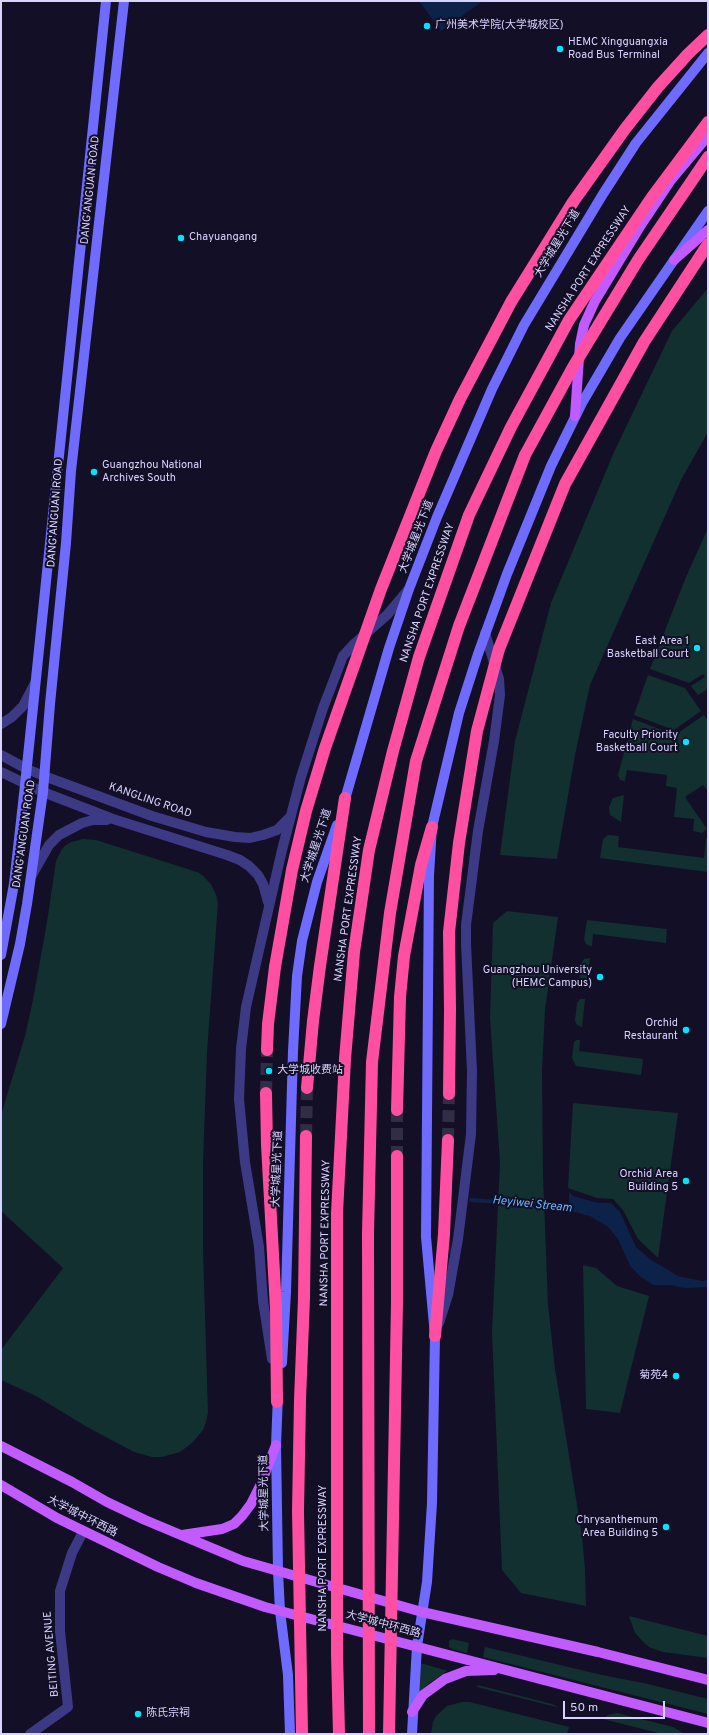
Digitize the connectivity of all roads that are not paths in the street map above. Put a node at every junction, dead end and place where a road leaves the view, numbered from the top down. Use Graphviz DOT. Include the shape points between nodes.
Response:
graph roads {
  1 [pos="106,1"];
  2 [pos="124,1"];
  3 [pos="708,35"];
  4 [pos="708,53"];
  5 [pos="708,122"];
  6 [pos="708,136"];
  7 [pos="708,157"];
  8 [pos="708,211"];
  9 [pos="708,230"];
  10 [pos="708,244"];
  11 [pos="674,260"];
  12 [pos="575,416"];
  13 [pos="410,588"];
  14 [pos="485,633"];
  15 [pos="36,682"];
  16 [pos="1,724"];
  17 [pos="1,755"];
  18 [pos="27,769"];
  19 [pos="1,772"];
  20 [pos="44,776"];
  21 [pos="25,785"];
  22 [pos="43,792"];
  23 [pos="345,798"];
  24 [pos="291,816"];
  25 [pos="113,819"];
  26 [pos="432,826"];
  27 [pos="31,877"];
  28 [pos="269,906"];
  29 [pos="1,955"];
  30 [pos="1,1024"];
  31 [pos="267,1050"];
  32 [pos="307,1088"];
  33 [pos="266,1093"];
  34 [pos="449,1094"];
  35 [pos="397,1110"];
  36 [pos="306,1136"];
  37 [pos="448,1140"];
  38 [pos="397,1156"];
  39 [pos="435,1336"];
  40 [pos="277,1402"];
  41 [pos="276,1445"];
  42 [pos="1,1446"];
  43 [pos="1,1485"];
  44 [pos="83,1532"];
  45 [pos="181,1536"];
  46 [pos="278,1571"];
  47 [pos="280,1611"];
  48 [pos="422,1612"];
  49 [pos="417,1646"];
  50 [pos="505,1669"];
  51 [pos="708,1680"];
  52 [pos="412,1712"];
  53 [pos="708,1723"];
  54 [pos="30,1734"];
  55 [pos="290,1734"];
  56 [pos="302,1734"];
  57 [pos="339,1734"];
  58 [pos="369,1734"];
  59 [pos="389,1734"];
  60 [pos="412,1734"];
  1 -- 15 [label="main road, DANG'ANGUAN ROAD"];
  2 -- 20 [label="main road, DANG'ANGUAN ROAD" via="71,471 61,611"];
  3 -- 31 [label="highway, bridge" via="688,54 616,140 573,202 511,302 439,444 386,575 325,748 306,811 292,870 275,967"];
  4 -- 13 [label="main road, 大学城星光下道" via="636,142 524,325 461,459"];
  5 -- 57 [label="highway, NANSHA PORT EXPRESSWAY, bridge" via="652,197 569,320 511,427 469,516 419,657 368,850 354,952 345,1059 337,1213"];
  6 -- 12 [label="main road" via="672,180 595,301 584,325 580,344"];
  7 -- 58 [label="highway, bridge" via="638,260 573,367 525,455 459,626 416,761 390,913 372,1062 368,1233"];
  8 -- 11 [label="main road"];
  9 -- 11 [label="main road"];
  10 -- 34 [label="highway, bridge" via="644,342 566,484 500,649 477,732 459,843 449,932"];
  11 -- 12 [label="main road" via="620,338"];
  12 -- 14 [label="main road" via="548,473"];
  13 -- 23 [label="main road, 大学城星光下道" via="389,648"];
  13 -- 24 [label="street" via="387,615 344,656 301,777"];
  14 -- 26 [label="main road" via="459,713"];
  14 -- 39 [label="street" via="499,679 500,695 466,925 472,1071 470,1154 448,1295"];
  15 -- 16 [label="street" via="23,706"];
  15 -- 18 [label="main road, DANG'ANGUAN ROAD"];
  17 -- 18 [label="street, KANGLING ROAD"];
  18 -- 20 [label="street, KANGLING ROAD"];
  18 -- 21 [label="main road, DANG'ANGUAN ROAD"];
  19 -- 21 [label="street"];
  20 -- 22 [label="main road, DANG'ANGUAN ROAD"];
  20 -- 24 [label="street, KANGLING ROAD" via="152,816 206,832 235,837 250,838 277,830"];
  21 -- 22 [label="street"];
  21 -- 29 [label="main road, DANG'ANGUAN ROAD" via="14,884"];
  22 -- 25 [label="street"];
  22 -- 27 [label="main road, DANG'ANGUAN ROAD"];
  23 -- 32 [label="highway" via="320,966"];
  23 -- 40 [label="main road, 大学城星光下道" via="317,882 302,941 297,976 286,1292"];
  24 -- 28 [label="street"];
  25 -- 27 [label="street" via="82,823 59,835 49,845"];
  25 -- 28 [label="street" via="240,860 249,866 260,880 267,893"];
  26 -- 35 [label="highway" via="421,865 404,956 400,997"];
  26 -- 39 [label="main road" via="429,875 426,1237"];
  27 -- 30 [label="main road, DANG'ANGUAN ROAD" via="20,944"];
  28 -- 40 [label="street" via="242,1028 239,1099"];
  33 -- 40 [label="highway" via="276,1309"];
  36 -- 56 [label="highway, bridge" via="298,1497"];
  37 -- 39 [label="highway" via="444,1234"];
  38 -- 59 [label="highway, bridge" via="397,1304"];
  39 -- 48 [label="main road" via="432,1503 427,1582"];
  40 -- 41 [label="main road, 大学城星光下道"];
  41 -- 45 [label="main road" via="251,1504 234,1524 222,1529"];
  41 -- 46 [label="main road, 大学城星光下道"];
  42 -- 45 [label="main road, 大学城中环西路" via="107,1502"];
  43 -- 44 [label="main road, 大学城中环西路"];
  44 -- 47 [label="main road, 大学城中环西路" via="158,1568"];
  44 -- 54 [label="street, BEITING AVENUE" via="72,1553 60,1590 60,1631 68,1706"];
  45 -- 46 [label="main road, 大学城中环西路" via="243,1561"];
  46 -- 47 [label="main road, 大学城星光下道"];
  46 -- 48 [label="main road, 大学城中环西路"];
  47 -- 49 [label="main road, 大学城中环西路"];
  47 -- 55 [label="main road, 大学城星光下道" via="288,1675"];
  48 -- 49 [label="main road"];
  48 -- 51 [label="main road, 大学城中环西路"];
  49 -- 50 [label="main road, 大学城中环西路"];
  49 -- 52 [label="main road"];
  50 -- 52 [label="main road" via="475,1670 453,1675 428,1691"];
  50 -- 53 [label="main road, 大学城中环西路"];
  52 -- 60 [label="main road"];
}
